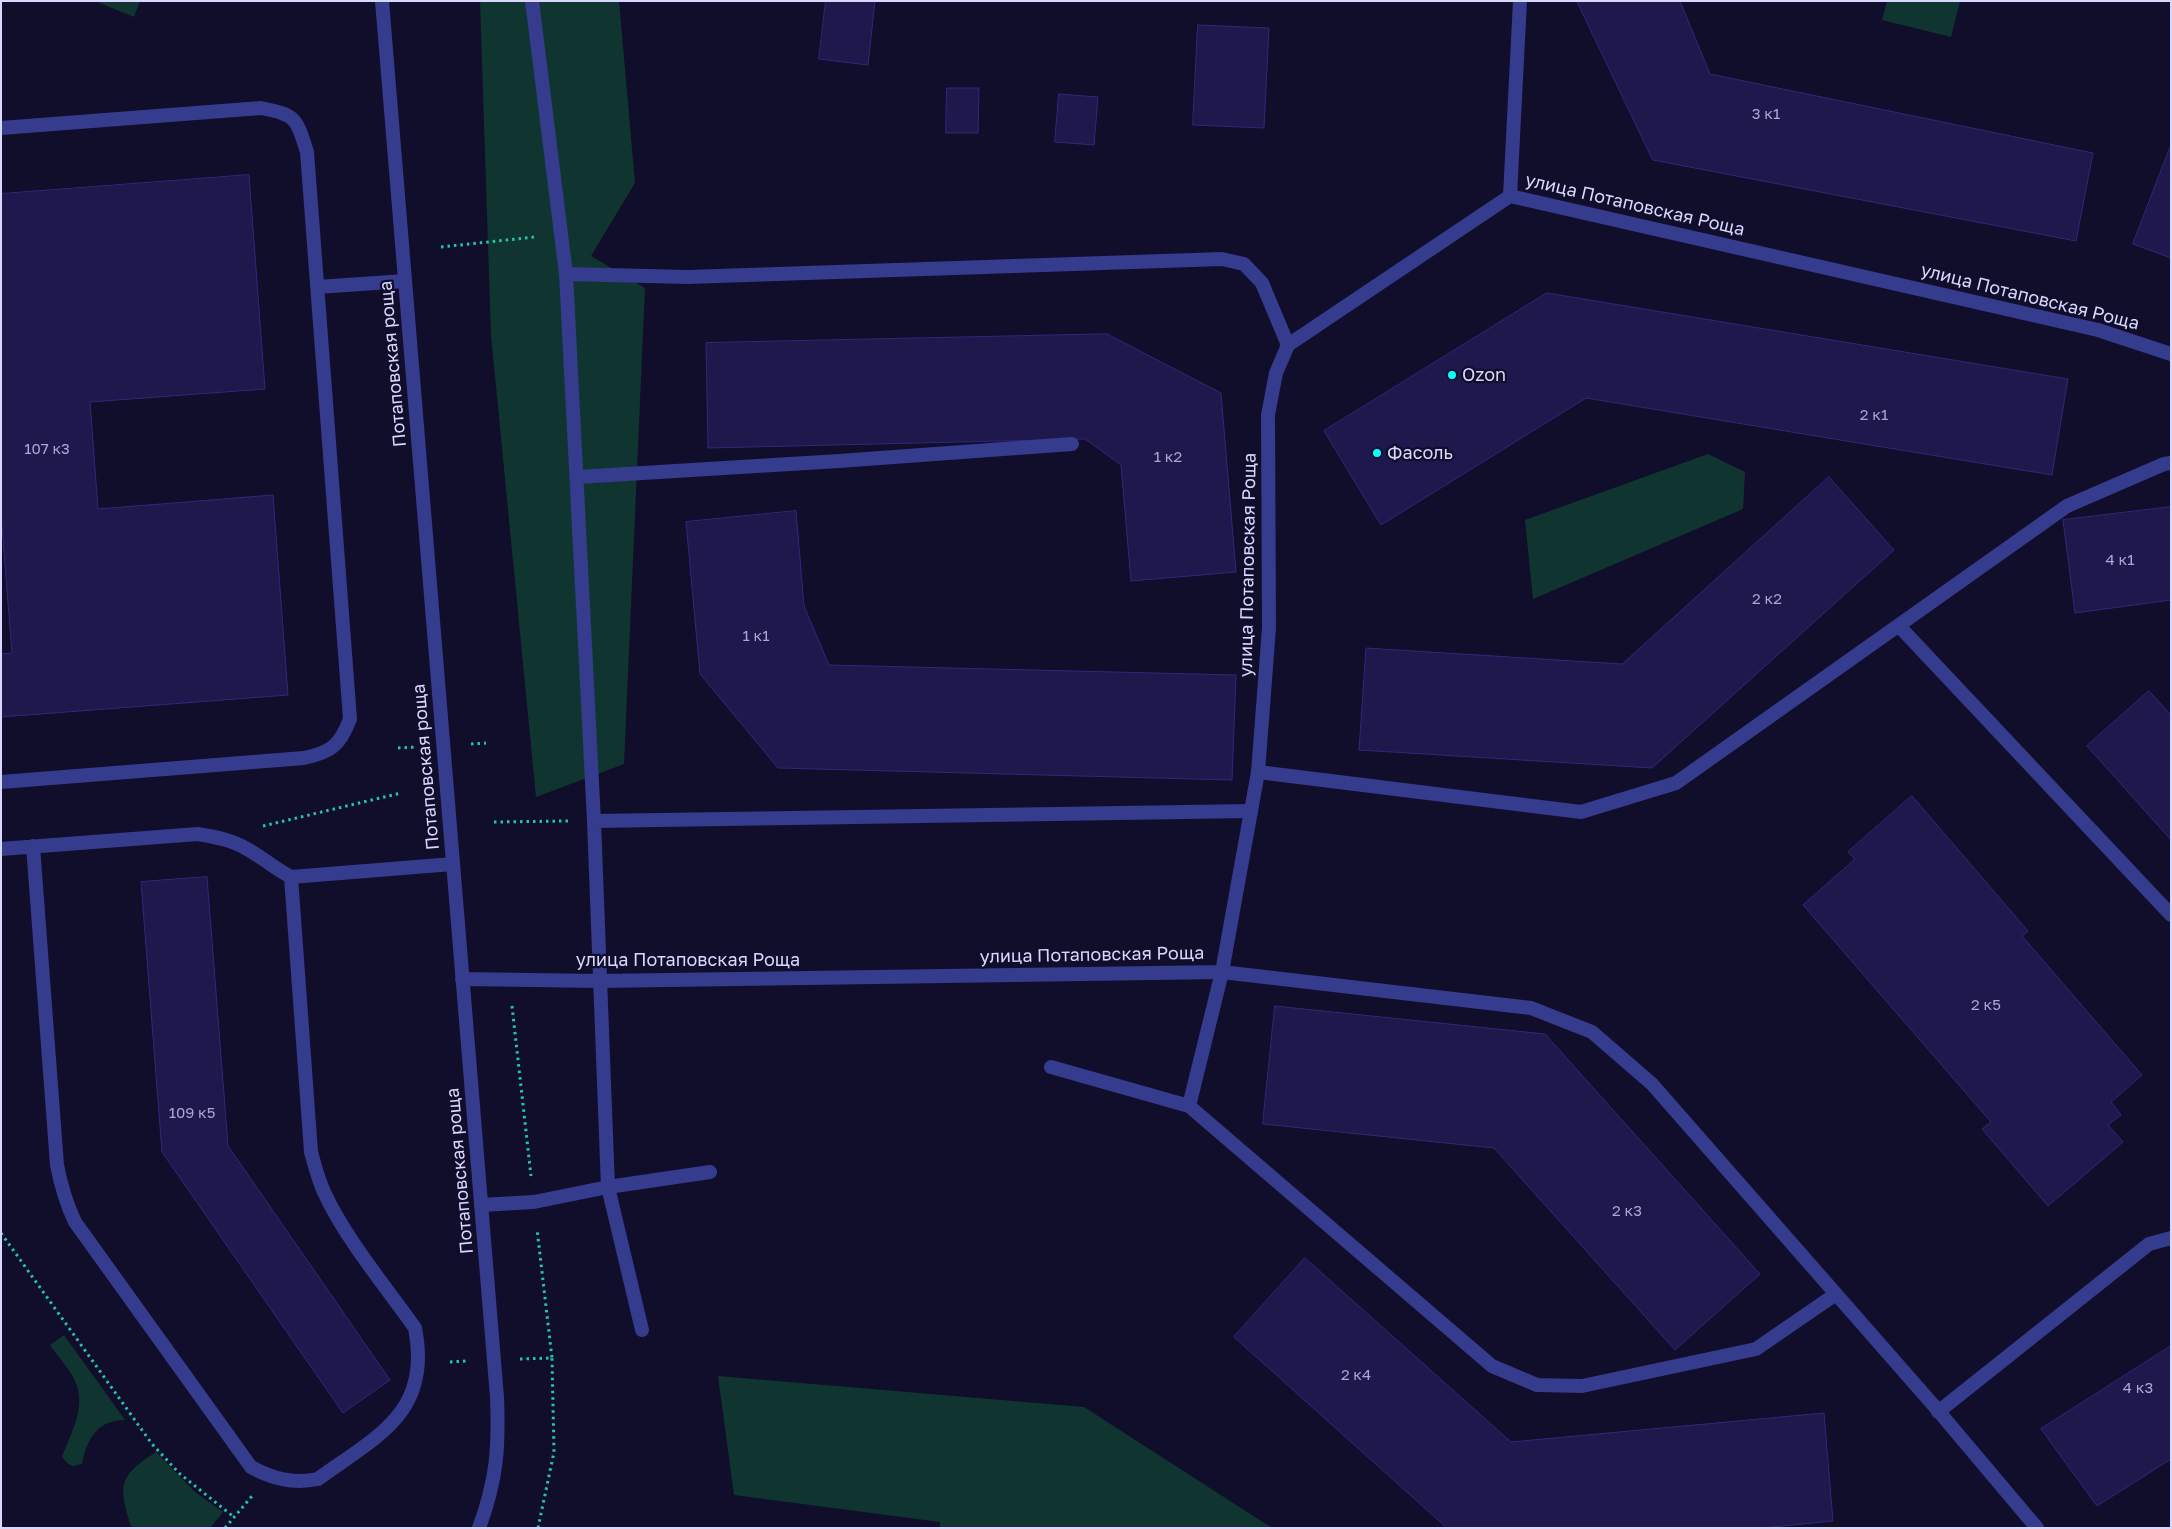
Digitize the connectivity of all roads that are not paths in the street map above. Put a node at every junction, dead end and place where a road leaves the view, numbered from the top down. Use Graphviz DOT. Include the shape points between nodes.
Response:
graph roads {
  1 [pos="382,1"];
  2 [pos="532,1"];
  3 [pos="1520,1"];
  4 [pos="1,128"];
  5 [pos="1510,196"];
  6 [pos="566,274"];
  7 [pos="405,281"];
  8 [pos="317,287"];
  9 [pos="1288,345"];
  10 [pos="2171,354"];
  11 [pos="1072,444"];
  12 [pos="2171,463"];
  13 [pos="578,477"];
  14 [pos="1899,626"];
  15 [pos="1258,772"];
  16 [pos="1,782"];
  17 [pos="1251,811"];
  18 [pos="594,821"];
  19 [pos="33,846"];
  20 [pos="1,849"];
  21 [pos="453,864"];
  22 [pos="291,877"];
  23 [pos="2171,915"];
  24 [pos="1222,972"];
  25 [pos="462,979"];
  26 [pos="599,981"];
  27 [pos="1051,1067"];
  28 [pos="1189,1106"];
  29 [pos="710,1172"];
  30 [pos="608,1187"];
  31 [pos="482,1205"];
  32 [pos="2171,1238"];
  33 [pos="1836,1294"];
  34 [pos="642,1330"];
  35 [pos="1938,1412"];
  36 [pos="479,1528"];
  37 [pos="2037,1528"];
  1 -- 7 [label="street, Потаповская роща"];
  2 -- 6 [label="street"];
  3 -- 5 [label="street"];
  4 -- 8 [label="street" via="260,108 286,113 299,125 307,152"];
  5 -- 9 [label="street, улица Потаповская Роща"];
  5 -- 10 [label="street, улица Потаповская Роща" via="2098,330"];
  6 -- 9 [label="street" via="688,277 1222,259 1244,264 1262,283"];
  6 -- 13 [label="street"];
  7 -- 8 [label="street"];
  7 -- 21 [label="street, Потаповская роща"];
  8 -- 16 [label="street" via="350,718 344,735 324,754 304,758"];
  9 -- 15 [label="street, улица Потаповская Роща" via="1276,373 1268,415 1269,628"];
  11 -- 13 [label="street"];
  12 -- 14 [label="street" via="2067,506"];
  13 -- 18 [label="street"];
  14 -- 15 [label="street" via="1676,783 1581,812"];
  14 -- 23 [label="street"];
  15 -- 17 [label="street, улица Потаповская Роща"];
  17 -- 18 [label="street"];
  17 -- 24 [label="street, улица Потаповская Роща"];
  18 -- 26 [label="street"];
  19 -- 20 [label="street"];
  19 -- 22 [label="street" via="198,834 217,837 248,849"];
  19 -- 22 [label="street" via="57,1165 68,1207 75,1222 251,1468 269,1477 290,1481 318,1479 391,1426 407,1404 419,1358 415,1328 342,1224 323,1191 311,1152"];
  21 -- 22 [label="street"];
  21 -- 25 [label="street, Потаповская роща"];
  24 -- 26 [label="street, улица Потаповская Роща"];
  24 -- 28 [label="street"];
  24 -- 33 [label="street" via="1531,1008 1592,1032 1652,1084"];
  25 -- 26 [label="street, улица Потаповская Роща"];
  25 -- 31 [label="street, Потаповская роща"];
  26 -- 30 [label="street"];
  27 -- 28 [label="street"];
  28 -- 33 [label="street" via="1492,1366 1537,1386 1582,1386 1756,1349"];
  29 -- 30 [label="street"];
  30 -- 31 [label="street" via="534,1202"];
  30 -- 34 [label="street"];
  31 -- 36 [label="street, Потаповская роща" via="498,1436 497,1464 490,1498"];
  32 -- 35 [label="street" via="2149,1244"];
  33 -- 35 [label="street"];
  35 -- 37 [label="street"];
}
